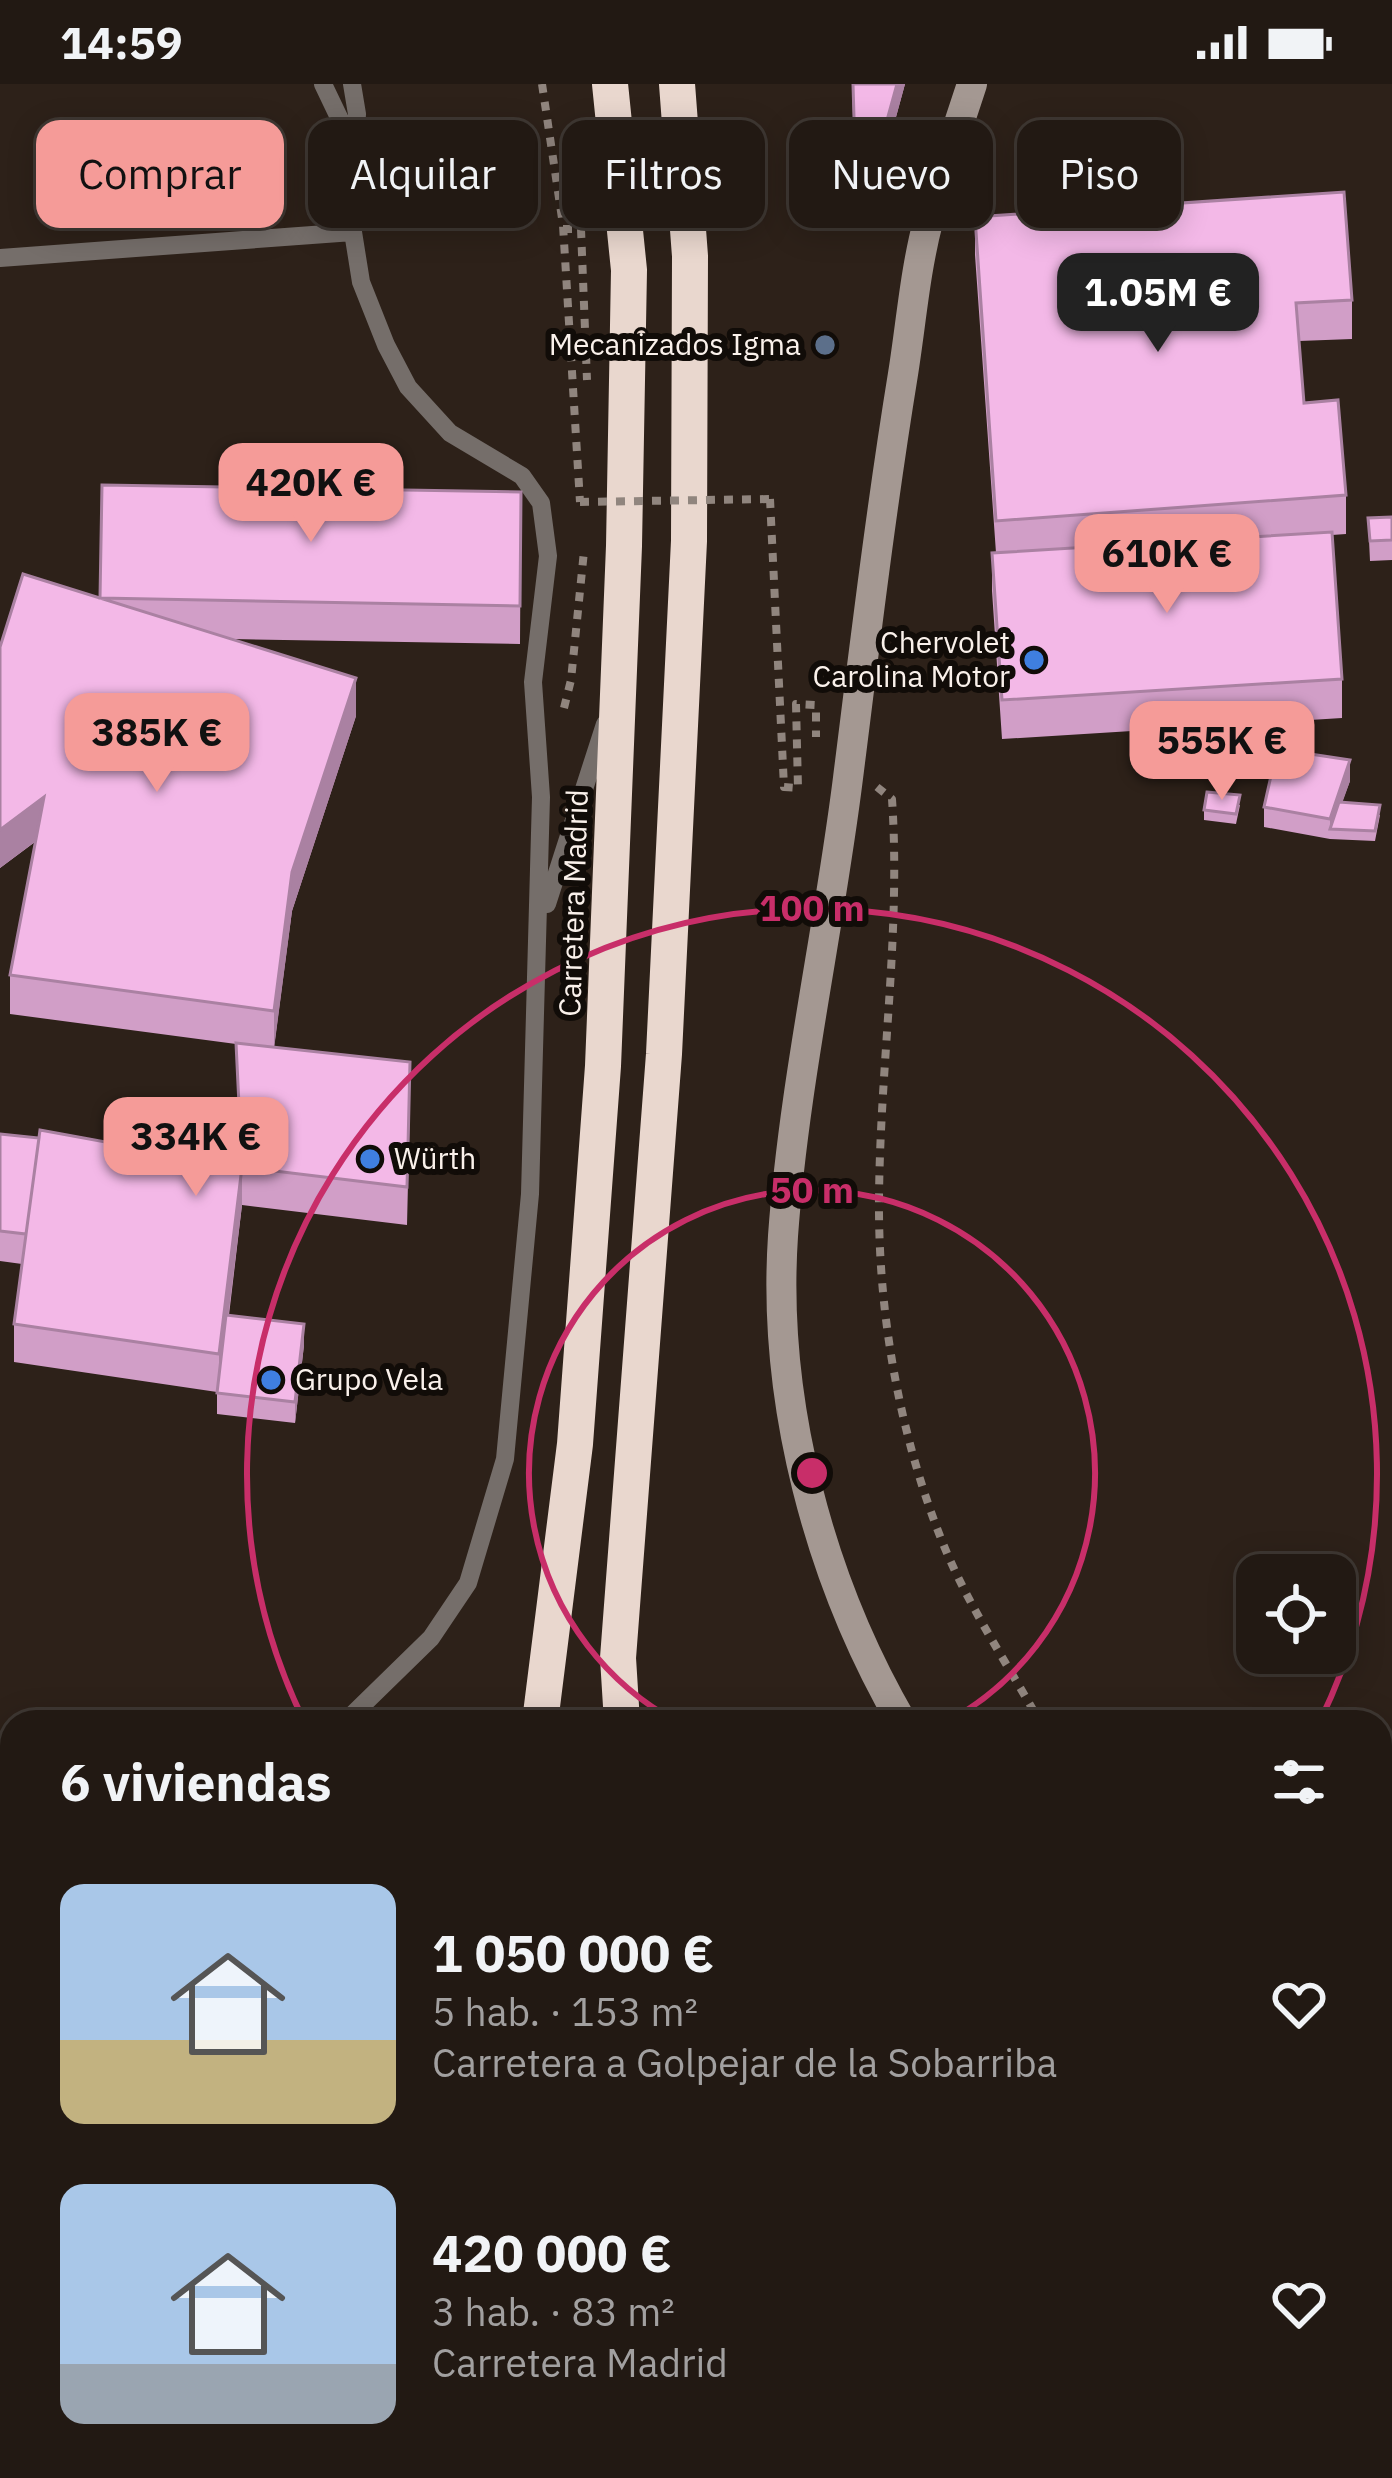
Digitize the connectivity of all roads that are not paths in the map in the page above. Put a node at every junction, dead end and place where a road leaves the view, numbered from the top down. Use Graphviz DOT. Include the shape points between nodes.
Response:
graph roads {
  1 [pos="323,84"];
  2 [pos="352,84"];
  3 [pos="610,84"];
  4 [pos="677,84"];
  5 [pos="972,84"];
  6 [pos="340,120"];
  7 [pos="357,120"];
  8 [pos="353,228"];
  9 [pos="353,232"];
  10 [pos="0,258"];
  11 [pos="619,680"];
  12 [pos="540,923"];
  13 [pos="357,1710"];
  14 [pos="541,1710"];
  15 [pos="621,1710"];
  16 [pos="895,1710"];
  1 -- 6 [label="lane"];
  2 -- 7 [label="lane"];
  3 -- 11 [label="highway, Carretera Madrid" via="629,270"];
  4 -- 15 [label="highway" via="690,256 688,541 664,1054 618,1658"];
  5 -- 16 [label="street" via="927,226 874,550 783,1240 794,1423 816,1516 849,1619"];
  8 -- 9 [label="lane"];
  9 -- 10 [label="lane"];
  9 -- 12 [label="lane" via="361,281 408,387 449,433 522,476 542,503 548,556 533,682"];
  11 -- 12 [label="lane"];
  11 -- 14 [label="highway, Carretera Madrid" via="577,1421"];
  12 -- 13 [label="lane" via="530,1194 505,1459 468,1582 431,1638"];
}
